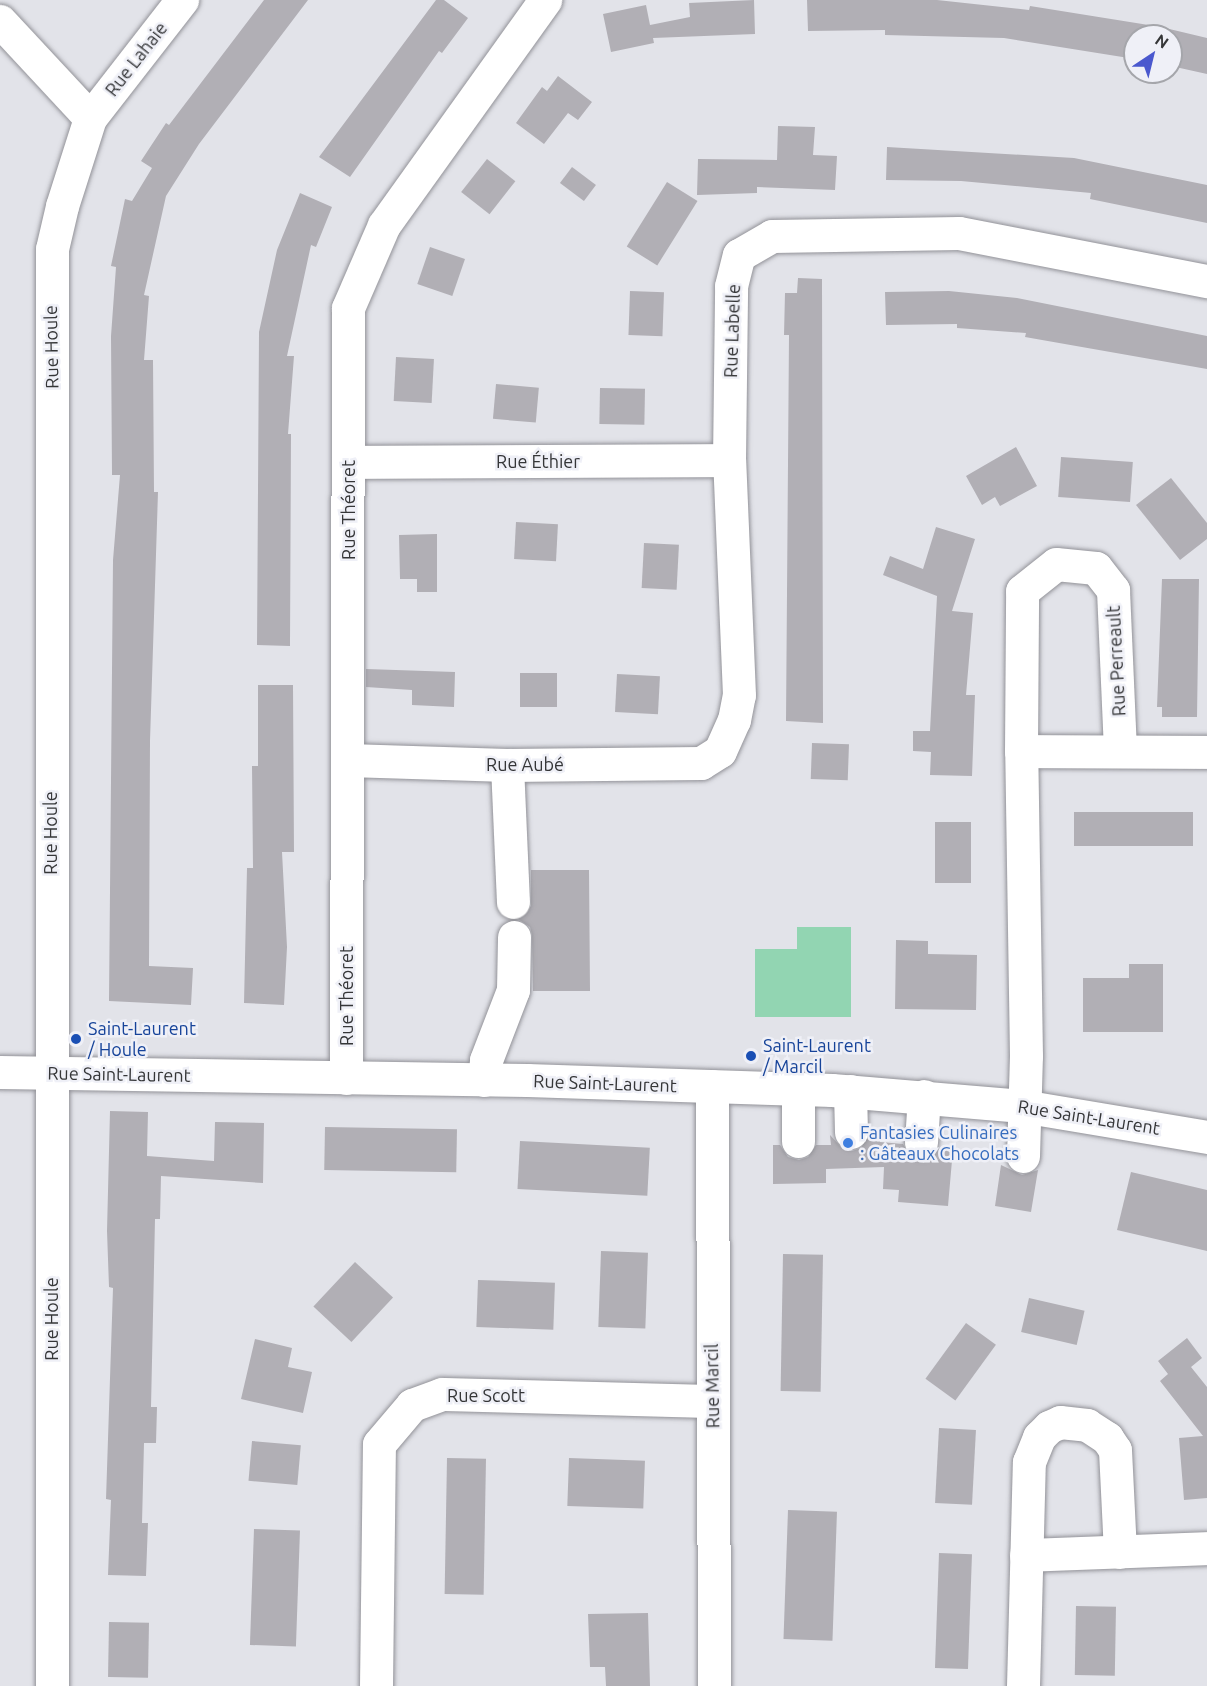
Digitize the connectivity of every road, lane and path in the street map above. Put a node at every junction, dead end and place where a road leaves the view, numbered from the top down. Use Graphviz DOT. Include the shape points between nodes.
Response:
graph roads {
  1 [pos="183,0"];
  2 [pos="545,0"];
  3 [pos="0,21"];
  4 [pos="90,118"];
  5 [pos="1207,281"];
  6 [pos="729,460"];
  7 [pos="348,462"];
  8 [pos="1021,751"];
  9 [pos="1120,751"];
  10 [pos="1207,752"];
  11 [pos="348,760"];
  12 [pos="701,763"];
  13 [pos="507,765"];
  14 [pos="513,902"];
  15 [pos="514,937"];
  16 [pos="0,1072"];
  17 [pos="50,1072"];
  18 [pos="346,1078"];
  19 [pos="484,1080"];
  20 [pos="712,1086"];
  21 [pos="798,1089"];
  22 [pos="850,1091"];
  23 [pos="924,1096"];
  24 [pos="1022,1106"];
  25 [pos="850,1132"];
  26 [pos="1207,1137"];
  27 [pos="798,1141"];
  28 [pos="921,1142"];
  29 [pos="1023,1156"];
  30 [pos="712,1401"];
  31 [pos="1207,1548"];
  32 [pos="1120,1552"];
  33 [pos="1026,1555"];
  34 [pos="52,1686"];
  35 [pos="376,1686"];
  36 [pos="714,1686"];
  37 [pos="1023,1686"];
  1 -- 4 [label="street, Rue Lahaie"];
  2 -- 7 [label="street, Rue Théoret" via="384,225 348,308"];
  3 -- 4 [label="street"];
  4 -- 17 [label="street, Rue Houle" via="62,206 50,283"];
  5 -- 6 [label="street, Rue Labelle" via="959,233 772,236 740,255 731,286"];
  6 -- 7 [label="street, Rue Éthier"];
  6 -- 12 [label="street, Rue Labelle" via="739,695 734,720 720,751"];
  7 -- 11 [label="street, Rue Théoret"];
  8 -- 9 [label="street"];
  8 -- 9 [label="street, Rue Perreault" via="1022,591 1056,564 1096,568 1113,590"];
  8 -- 24 [label="street, Rue Perreault" via="1026,1056"];
  9 -- 10 [label="street"];
  11 -- 13 [label="street, Rue Aubé"];
  11 -- 18 [label="street, Rue Théoret"];
  12 -- 13 [label="street, Rue Aubé"];
  13 -- 14 [label="street"];
  15 -- 19 [label="street" via="513,990 486,1060"];
  16 -- 17 [label="street, Rue Saint-Laurent"];
  17 -- 18 [label="street, Rue Saint-Laurent"];
  17 -- 34 [label="street, Rue Houle"];
  18 -- 19 [label="street, Rue Saint-Laurent"];
  19 -- 20 [label="street, Rue Saint-Laurent"];
  20 -- 21 [label="street, Rue Saint-Laurent"];
  20 -- 30 [label="street, Rue Marcil"];
  21 -- 22 [label="street, Rue Saint-Laurent"];
  21 -- 27 [label="street"];
  22 -- 23 [label="street, Rue Saint-Laurent"];
  22 -- 25 [label="street"];
  23 -- 24 [label="street, Rue Saint-Laurent"];
  23 -- 28 [label="street"];
  24 -- 26 [label="street, Rue Saint-Laurent"];
  24 -- 29 [label="street, Rue Perreault"];
  30 -- 35 [label="street, Rue Scott" via="442,1394 412,1405 379,1444"];
  30 -- 36 [label="street, Rue Marcil"];
  31 -- 32 [label="street"];
  32 -- 33 [label="street"];
  32 -- 33 [label="street" via="1114,1450 1098,1430 1074,1421 1049,1427 1032,1449"];
  33 -- 37 [label="street"];
}
